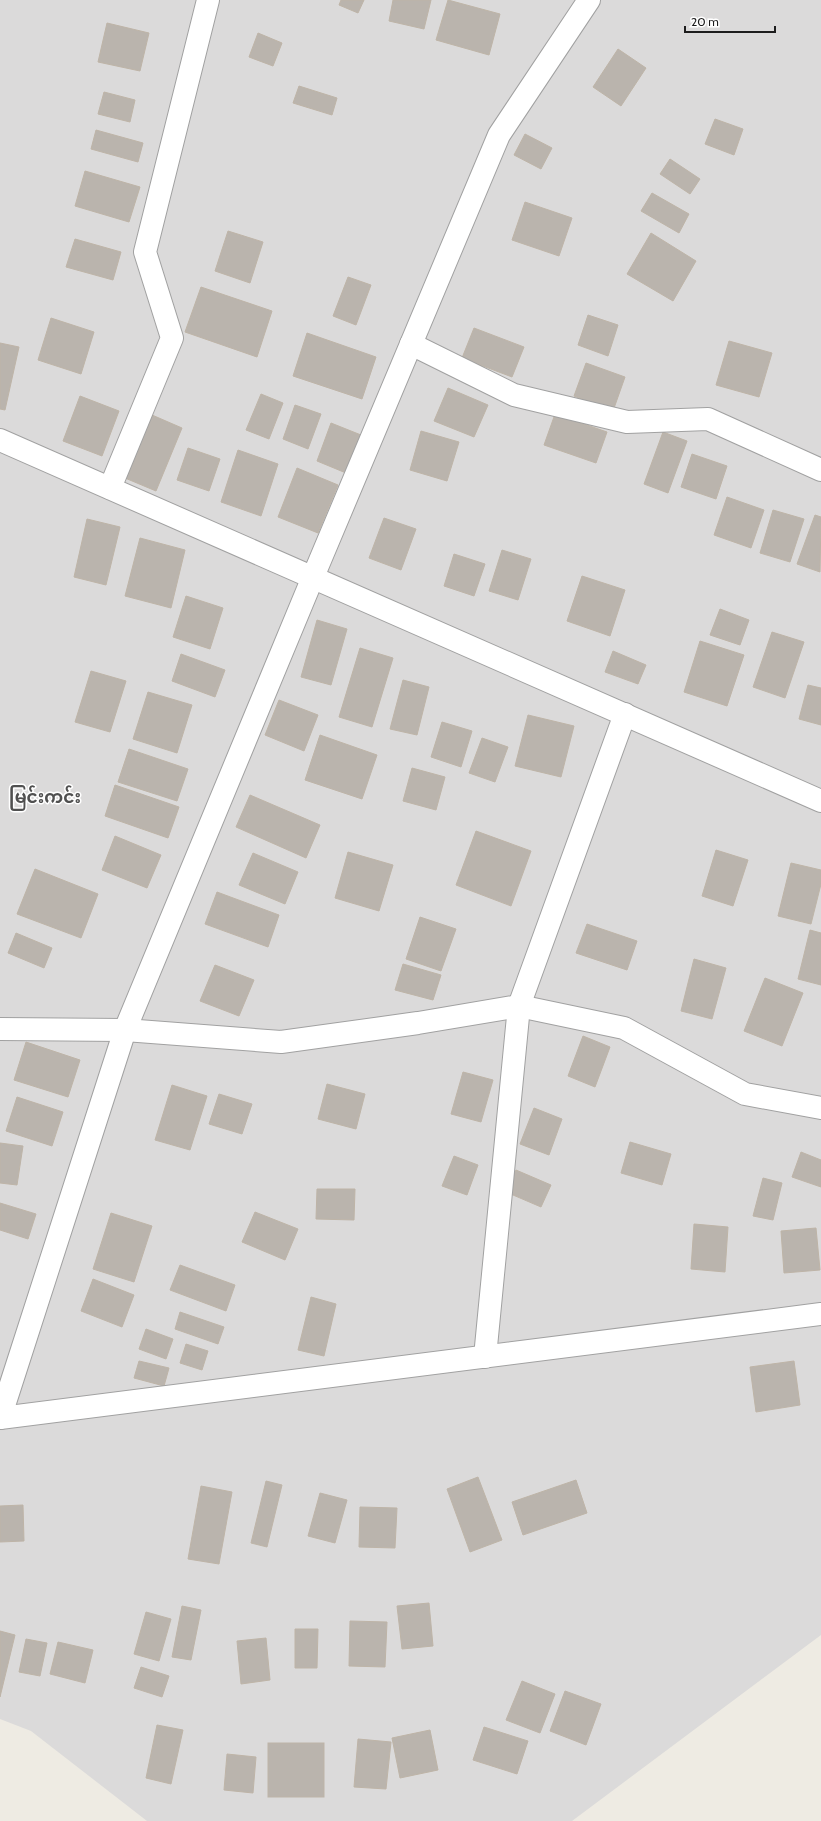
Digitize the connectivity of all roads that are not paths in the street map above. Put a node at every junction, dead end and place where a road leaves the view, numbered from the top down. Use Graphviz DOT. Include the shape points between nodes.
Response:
graph roads {
  1 [pos="208,0"];
  2 [pos="589,0"];
  3 [pos="411,344"];
  4 [pos="0,440"];
  5 [pos="821,470"];
  6 [pos="110,488"];
  7 [pos="313,577"];
  8 [pos="625,714"];
  9 [pos="821,801"];
  10 [pos="519,1006"];
  11 [pos="0,1029"];
  12 [pos="125,1030"];
  13 [pos="821,1108"];
  14 [pos="821,1314"];
  15 [pos="485,1357"];
  16 [pos="0,1418"];
  1 -- 6 [label="street" via="145,252 172,338"];
  2 -- 3 [label="street" via="499,135"];
  3 -- 5 [label="street" via="514,395 627,422 708,419"];
  3 -- 7 [label="street"];
  4 -- 6 [label="street"];
  6 -- 7 [label="street"];
  7 -- 8 [label="street"];
  7 -- 12 [label="street"];
  8 -- 9 [label="street"];
  8 -- 10 [label="street"];
  10 -- 12 [label="street" via="281,1042"];
  10 -- 13 [label="street" via="624,1028 745,1094"];
  10 -- 15 [label="street"];
  11 -- 12 [label="street"];
  12 -- 16 [label="street"];
  14 -- 15 [label="street"];
  15 -- 16 [label="street"];
}
